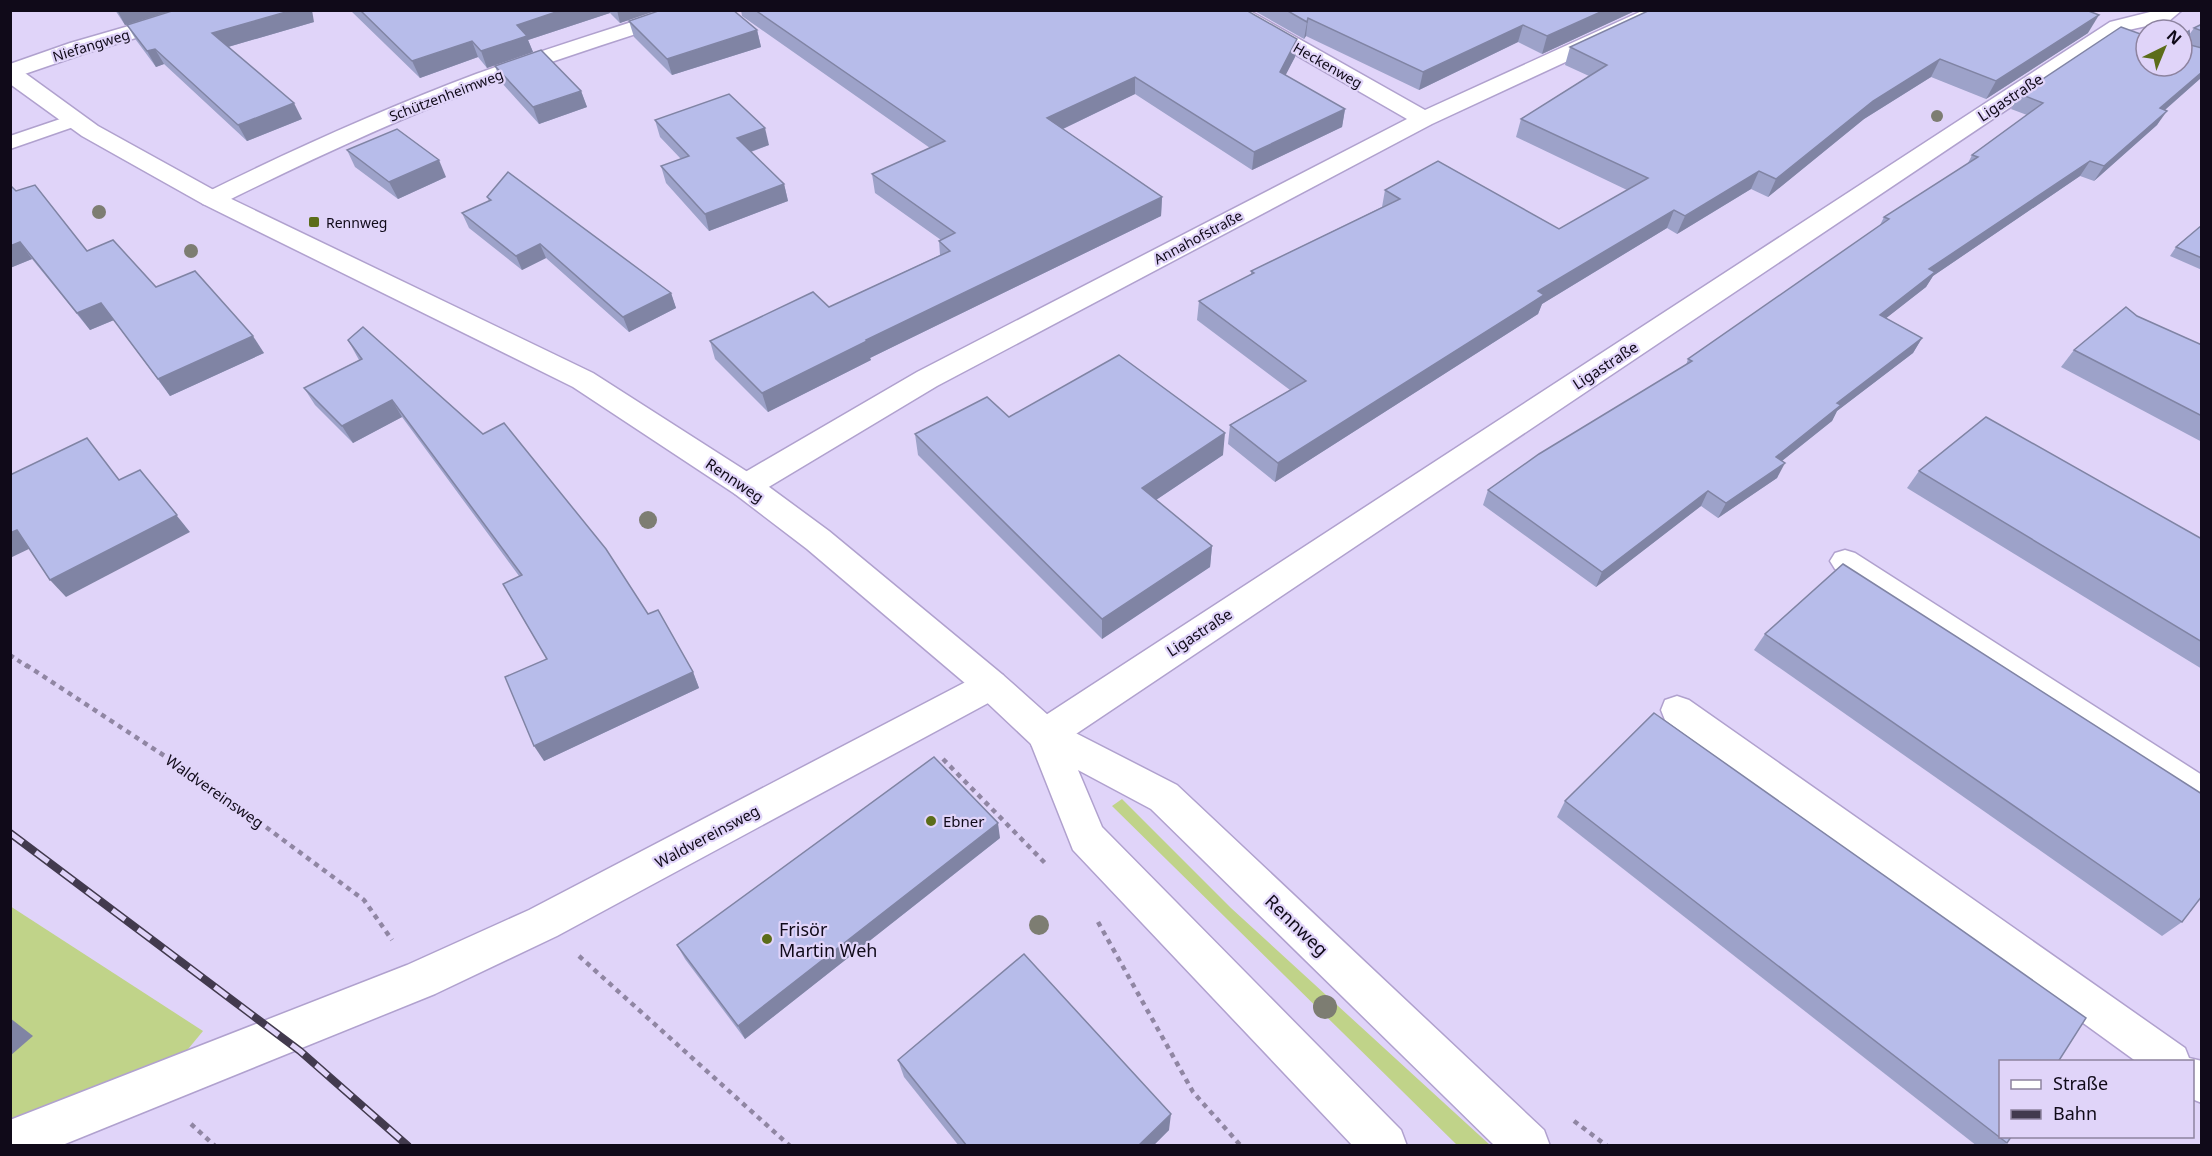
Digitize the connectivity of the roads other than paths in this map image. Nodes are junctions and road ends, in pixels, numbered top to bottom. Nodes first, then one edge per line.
1 (208, 10) edge
2 (689, 10) edge
3 (1232, 10) edge
4 (1662, 10) edge
5 (2172, 10) edge
6 (2106, 22) junction
7 (2134, 33) edge
8 (10, 73) edge
9 (1424, 119) junction
10 (75, 120) junction
11 (10, 143) edge
12 (212, 199) junction
13 (746, 486) junction
14 (1845, 561) dead end
15 (991, 686) junction
16 (1677, 710) dead end
17 (1044, 735) junction
18 (2202, 794) edge
19 (2168, 1060) edge
20 (10, 1143) edge
21 (1385, 1146) edge
22 (1528, 1146) edge

1 - 8 street, Niefangweg
2 - 12 street, Schützenheimweg
3 - 9 street, Heckenweg
4 - 9 street, Annahofstraße
5 - 6 street, Ligastraße
6 - 7 street
6 - 17 street, Ligastraße
8 - 10 street, Rennweg
9 - 13 street, Annahofstraße
10 - 11 lane
10 - 12 street, Rennweg
12 - 13 street, Rennweg
13 - 15 street, Rennweg
14 - 18 lane
15 - 17 street, Rennweg
15 - 20 street, Waldvereinsweg
16 - 19 lane
17 - 21 street, Rennweg
17 - 22 street, Rennweg

